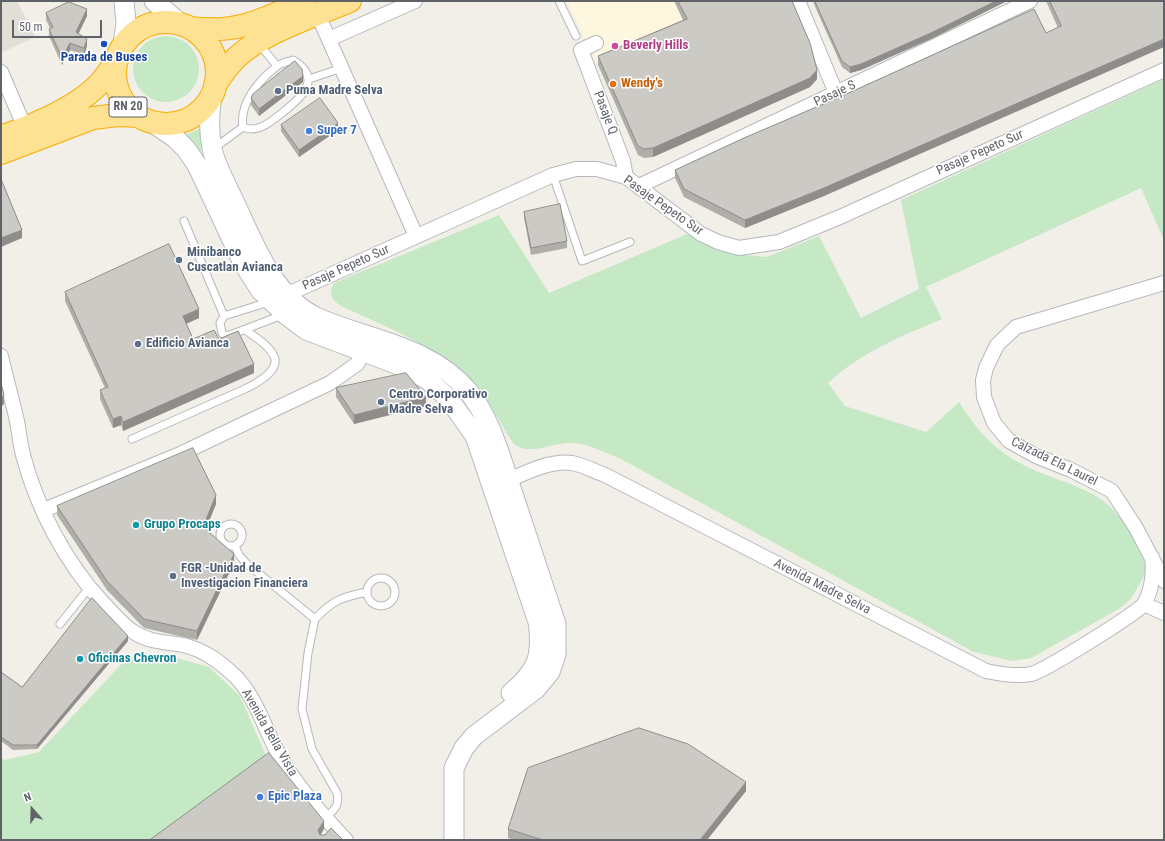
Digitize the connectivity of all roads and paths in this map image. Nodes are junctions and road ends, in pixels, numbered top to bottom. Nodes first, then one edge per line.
1 (124, 1) edge
2 (154, 1) edge
3 (350, 1) edge
4 (415, 1) edge
5 (559, 1) edge
6 (798, 1) edge
7 (1030, 1) edge
8 (305, 5) edge
9 (186, 27) junction
10 (576, 36) dead end
11 (329, 39) junction
12 (258, 42) junction
13 (596, 43) dead end
14 (120, 53) junction
15 (277, 66) junction
16 (342, 68) junction
17 (1164, 70) edge
18 (1, 72) edge
19 (309, 79) junction
20 (214, 88) junction
21 (836, 94) junction
22 (144, 118) junction
23 (25, 128) junction
24 (243, 128) junction
25 (1, 137) edge
26 (212, 150) junction
27 (1, 154) edge
28 (553, 175) junction
29 (626, 177) junction
30 (639, 186) junction
31 (184, 221) dead end
32 (416, 236) junction
33 (630, 242) dead end
34 (1164, 283) edge
35 (279, 298) junction
36 (285, 314) junction
37 (224, 316) junction
38 (245, 330) junction
39 (363, 352) junction
40 (1, 356) edge
41 (132, 439) dead end
42 (501, 484) junction
43 (44, 510) junction
44 (235, 546) dead end
45 (1152, 557) junction
46 (1164, 581) edge
47 (89, 588) junction
48 (367, 592) dead end
49 (1144, 604) junction
50 (1164, 613) edge
51 (315, 619) junction
52 (60, 624) dead end
53 (329, 826) junction
54 (346, 840) edge
55 (443, 840) edge
56 (454, 840) edge

1 - 14 street
2 - 9 street
3 - 8 highway, RN 20
4 - 11 street
5 - 10 lane
6 - 21 street
7 - 21 street, Pasaje S
8 - 9 highway, RN 20
8 - 11 street
8 - 12 highway, RN 20
9 - 14 highway, RN 20
9 - 20 highway
11 - 16 street
12 - 15 lane
12 - 20 highway, RN 20
13 - 29 street, Pasaje Q
14 - 22 highway, RN 20
14 - 23 highway, RN 20
15 - 19 lane
15 - 24 lane
16 - 19 lane
16 - 32 street
17 - 30 street, Pasaje Pepeto Sur
18 - 23 street
19 - 24 lane
20 - 22 highway, RN 20
20 - 26 street
21 - 30 street, Pasaje S
22 - 27 highway, RN 20
22 - 35 street
23 - 25 highway, RN 20
24 - 26 lane
26 - 35 street
28 - 29 street, Pasaje Pepeto Sur
28 - 32 street, Pasaje Pepeto Sur
28 - 33 lane
29 - 30 street, Pasaje Pepeto Sur
31 - 37 lane
32 - 35 street, Pasaje Pepeto Sur
34 - 45 street, Calzada Ela Laurel
35 - 36 street
35 - 37 lane
35 - 42 street
36 - 38 lane
36 - 39 street
37 - 38 lane
38 - 41 lane
39 - 42 street
39 - 43 street
40 - 43 street, Avenida Bella Vista
42 - 49 street, Avenida Madre Selva
42 - 55 street
42 - 56 street
43 - 47 street, Avenida Bella Vista
44 - 51 lane
45 - 46 street, Calzada Ela Laurel
45 - 49 street
47 - 52 lane
47 - 53 street, Avenida Bella Vista
48 - 51 lane
49 - 50 street
51 - 53 lane
53 - 54 street, Avenida Bella Vista

